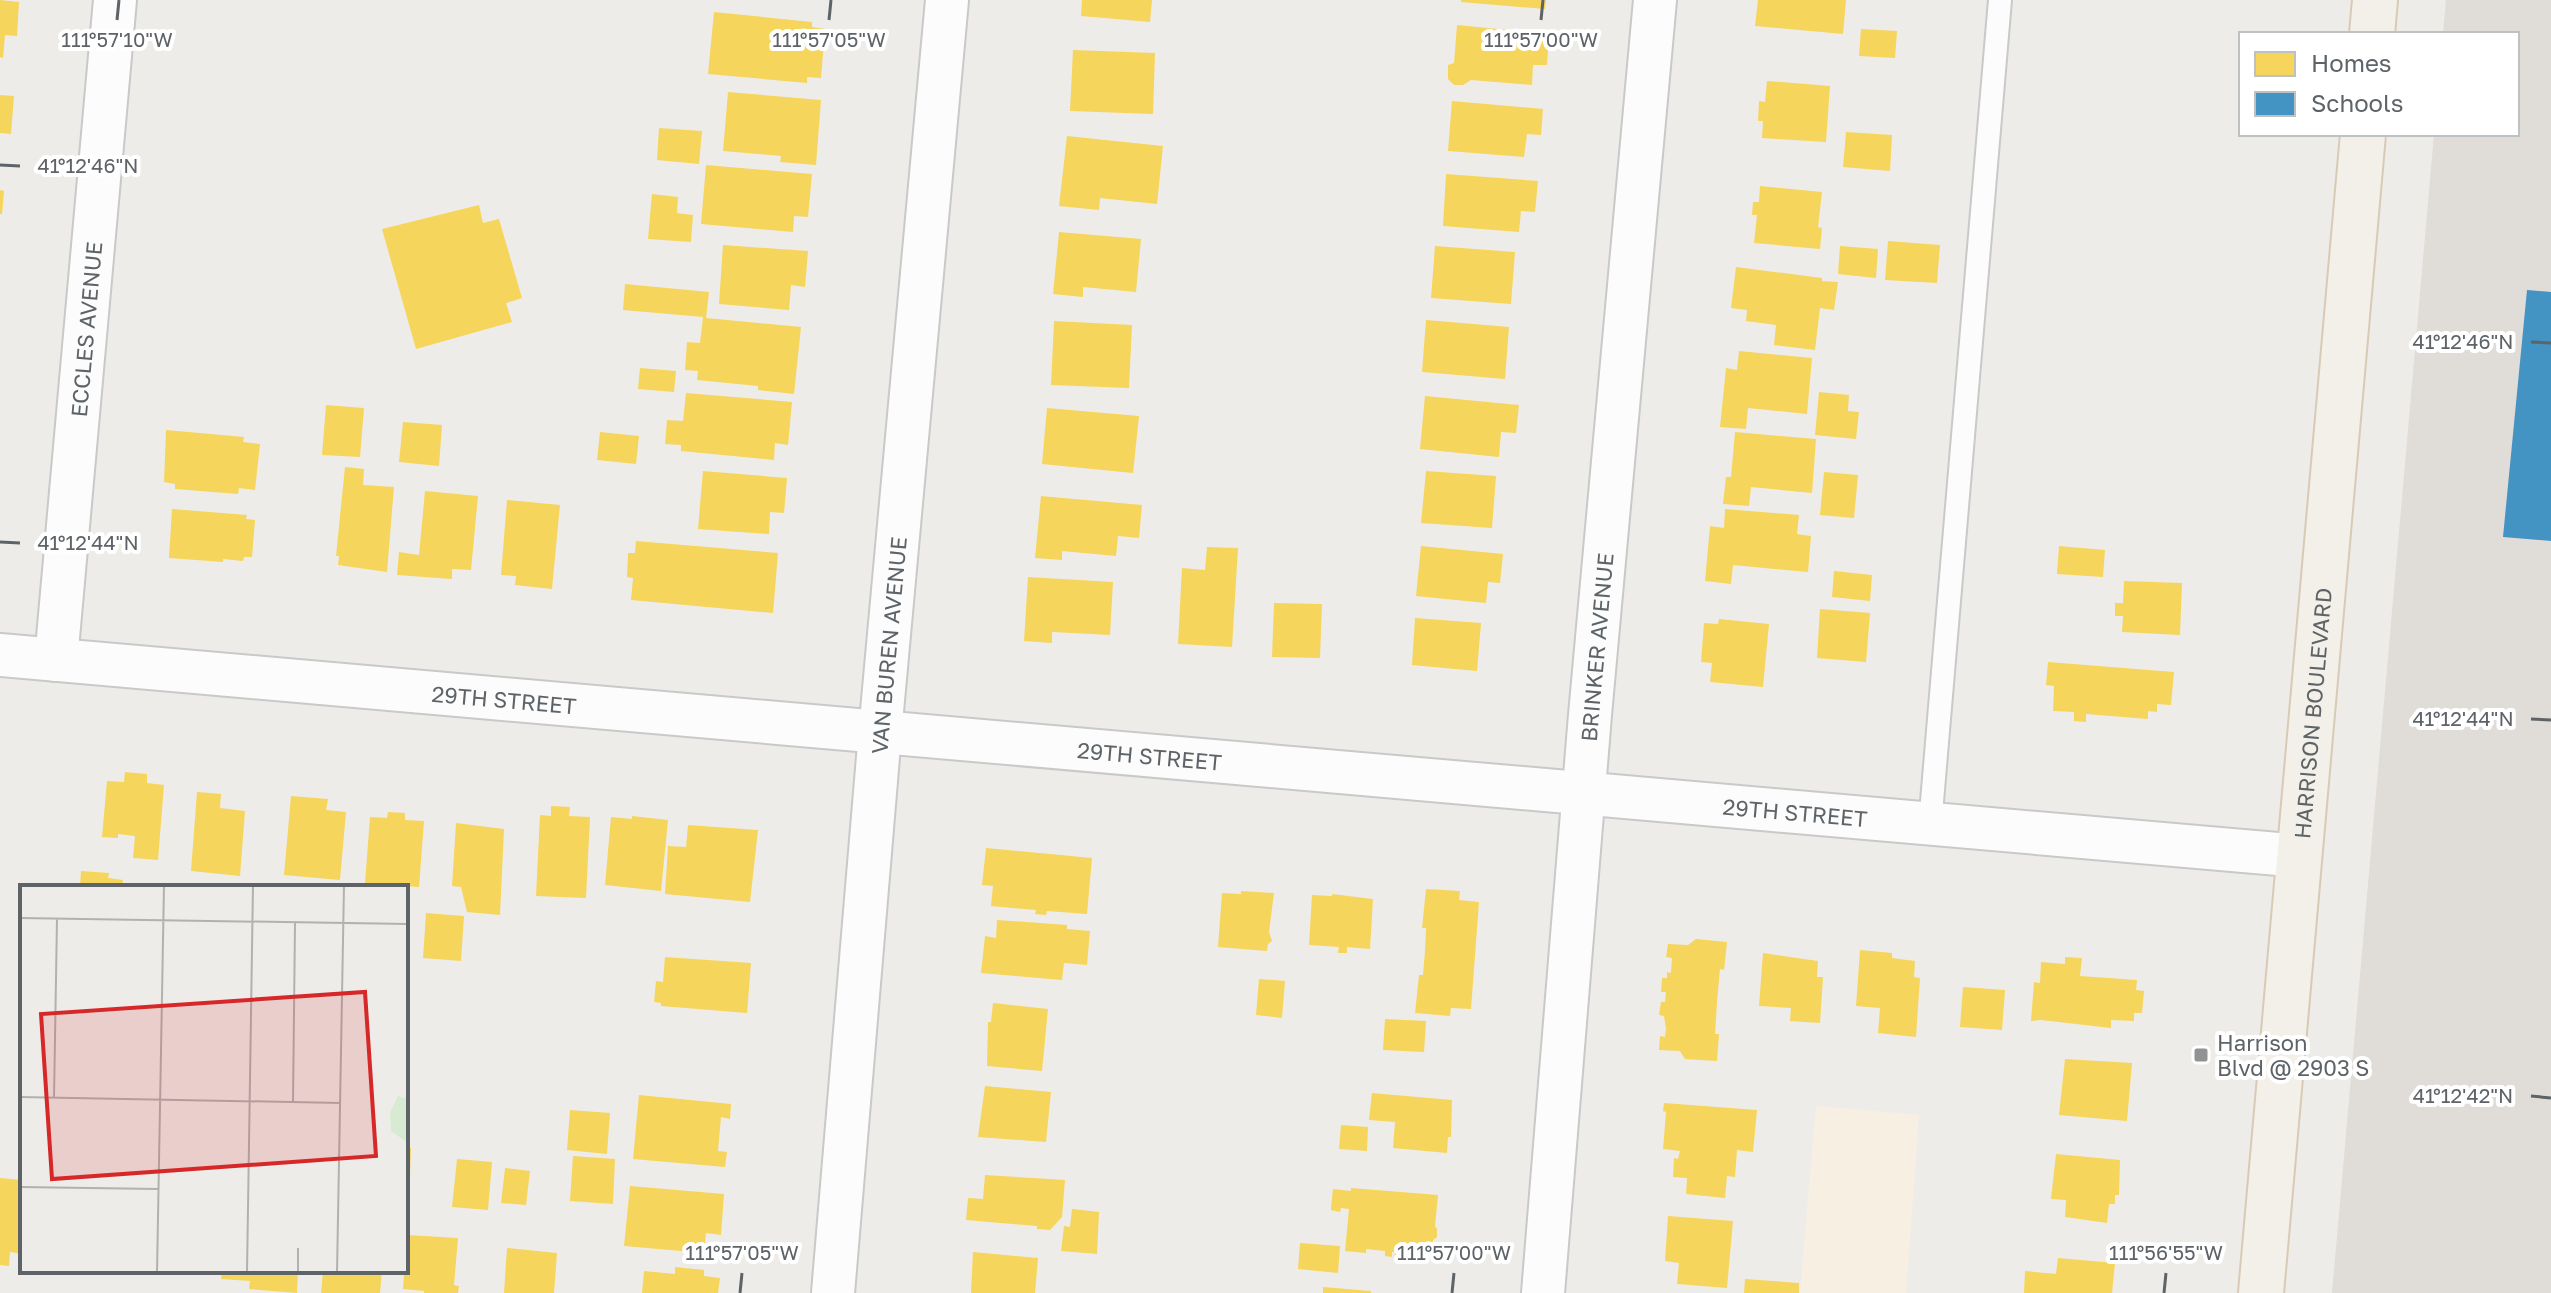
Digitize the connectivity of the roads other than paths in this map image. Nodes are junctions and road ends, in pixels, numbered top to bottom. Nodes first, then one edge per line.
1 (115, 0) edge
2 (947, 0) edge
3 (1655, 0) edge
4 (2000, 0) edge
5 (2375, 0) edge
6 (2372, 32) edge
7 (2363, 136) edge
8 (0, 655) edge
9 (56, 660) junction
10 (880, 733) junction
11 (1586, 794) junction
12 (1930, 825) junction
13 (2300, 856) junction
14 (833, 1293) edge
15 (1543, 1293) edge
16 (2261, 1293) edge

1 - 9 street, ECCLES AVENUE
2 - 10 street, VAN BUREN AVENUE
3 - 11 street, BRINKER AVENUE
4 - 12 lane
5 - 6 main road
7 - 13 main road, HARRISON BOULEVARD
8 - 9 street, 29TH STREET
9 - 10 street, 29TH STREET
10 - 11 street, 29TH STREET
10 - 14 street, VAN BUREN AVENUE
11 - 12 street, 29TH STREET
11 - 15 street, BRINKER AVENUE
12 - 13 street, 29TH STREET
13 - 16 main road, HARRISON BOULEVARD

